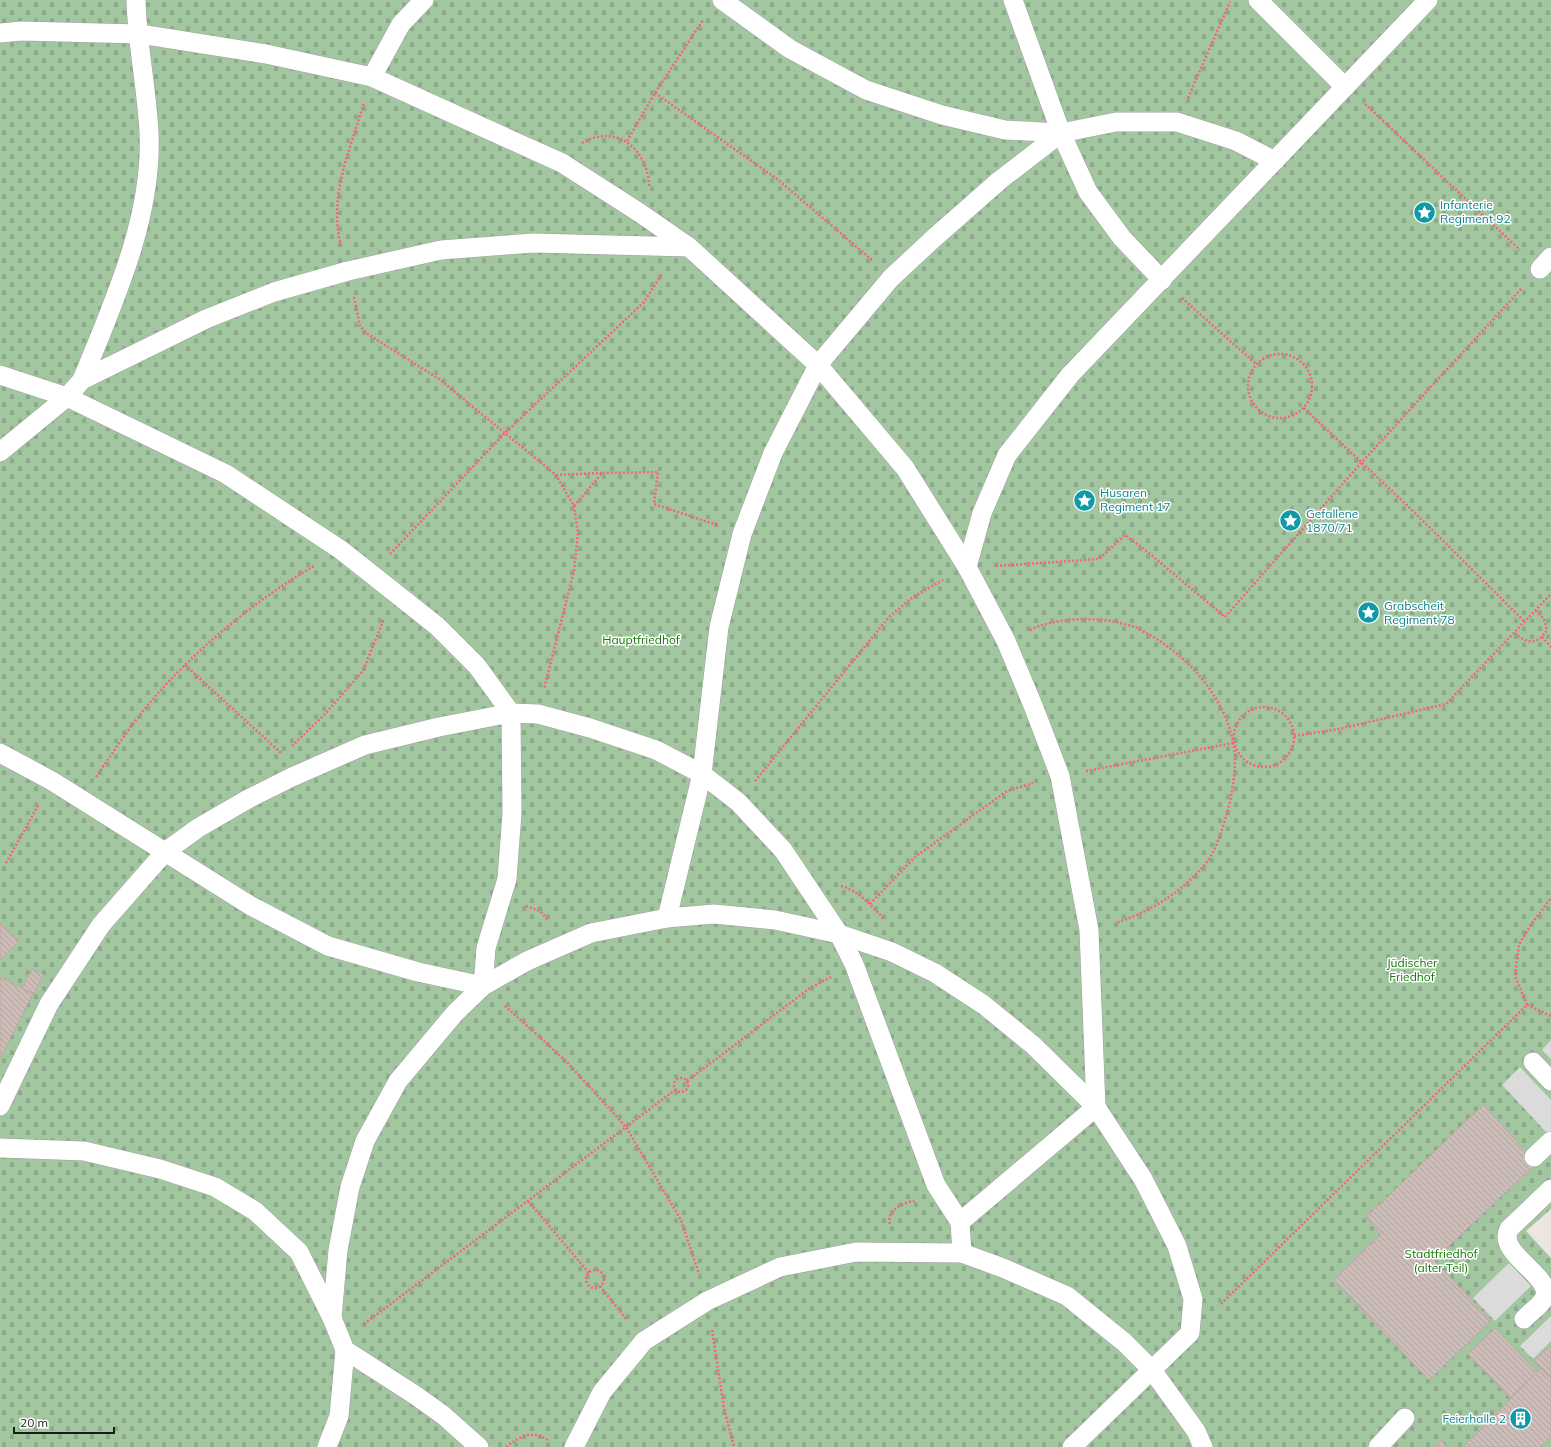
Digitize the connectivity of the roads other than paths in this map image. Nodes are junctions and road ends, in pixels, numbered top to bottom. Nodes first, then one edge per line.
1 (136, 0) edge
2 (424, 0) edge
3 (722, 0) edge
4 (1014, 0) edge
5 (1258, 0) edge
6 (1428, 0) edge
7 (0, 33) edge
8 (140, 34) junction
9 (372, 77) junction
10 (1345, 87) junction
11 (1061, 133) junction
12 (1274, 161) junction
13 (689, 247) junction
14 (1162, 280) junction
15 (818, 365) junction
16 (0, 375) edge
17 (82, 380) junction
18 (67, 397) junction
19 (0, 452) edge
20 (968, 567) junction
21 (511, 712) junction
22 (0, 753) edge
23 (702, 774) junction
24 (165, 852) junction
25 (667, 918) junction
26 (839, 934) junction
27 (483, 986) junction
28 (1532, 1062) dead end
29 (1551, 1081) edge
30 (0, 1106) edge
31 (1096, 1107) junction
32 (1551, 1141) edge
33 (0, 1148) edge
34 (1534, 1157) dead end
35 (1551, 1189) edge
36 (960, 1222) junction
37 (962, 1253) junction
38 (332, 1318) junction
39 (1524, 1319) dead end
40 (343, 1345) junction
41 (1152, 1370) junction
42 (1405, 1418) dead end
43 (327, 1447) edge
44 (479, 1447) edge
45 (574, 1447) edge
46 (1072, 1447) edge
47 (1203, 1447) edge
48 (1378, 1447) edge

1 - 8 lane
2 - 9 lane
3 - 11 lane
4 - 11 lane
5 - 10 lane
6 - 10 lane
7 - 8 lane
8 - 9 lane
8 - 17 lane
9 - 13 lane
10 - 12 lane
11 - 12 lane
11 - 14 lane
11 - 15 lane
12 - 14 lane
13 - 15 lane
13 - 17 lane
14 - 20 lane
15 - 20 lane
15 - 23 lane
16 - 18 lane
17 - 18 lane
18 - 19 lane
18 - 21 lane
20 - 31 lane
21 - 23 lane
21 - 24 lane
21 - 27 lane
22 - 24 lane
23 - 25 lane
23 - 26 lane
24 - 27 lane
24 - 30 lane
25 - 26 lane
25 - 27 lane
26 - 31 lane
26 - 36 lane
27 - 38 lane
28 - 29 lane
31 - 36 lane
31 - 41 lane
32 - 34 lane
33 - 38 lane
35 - 39 lane
36 - 37 lane
37 - 41 lane
37 - 45 lane
38 - 40 lane
40 - 43 lane
40 - 44 lane
41 - 46 lane
41 - 47 lane
42 - 48 lane

